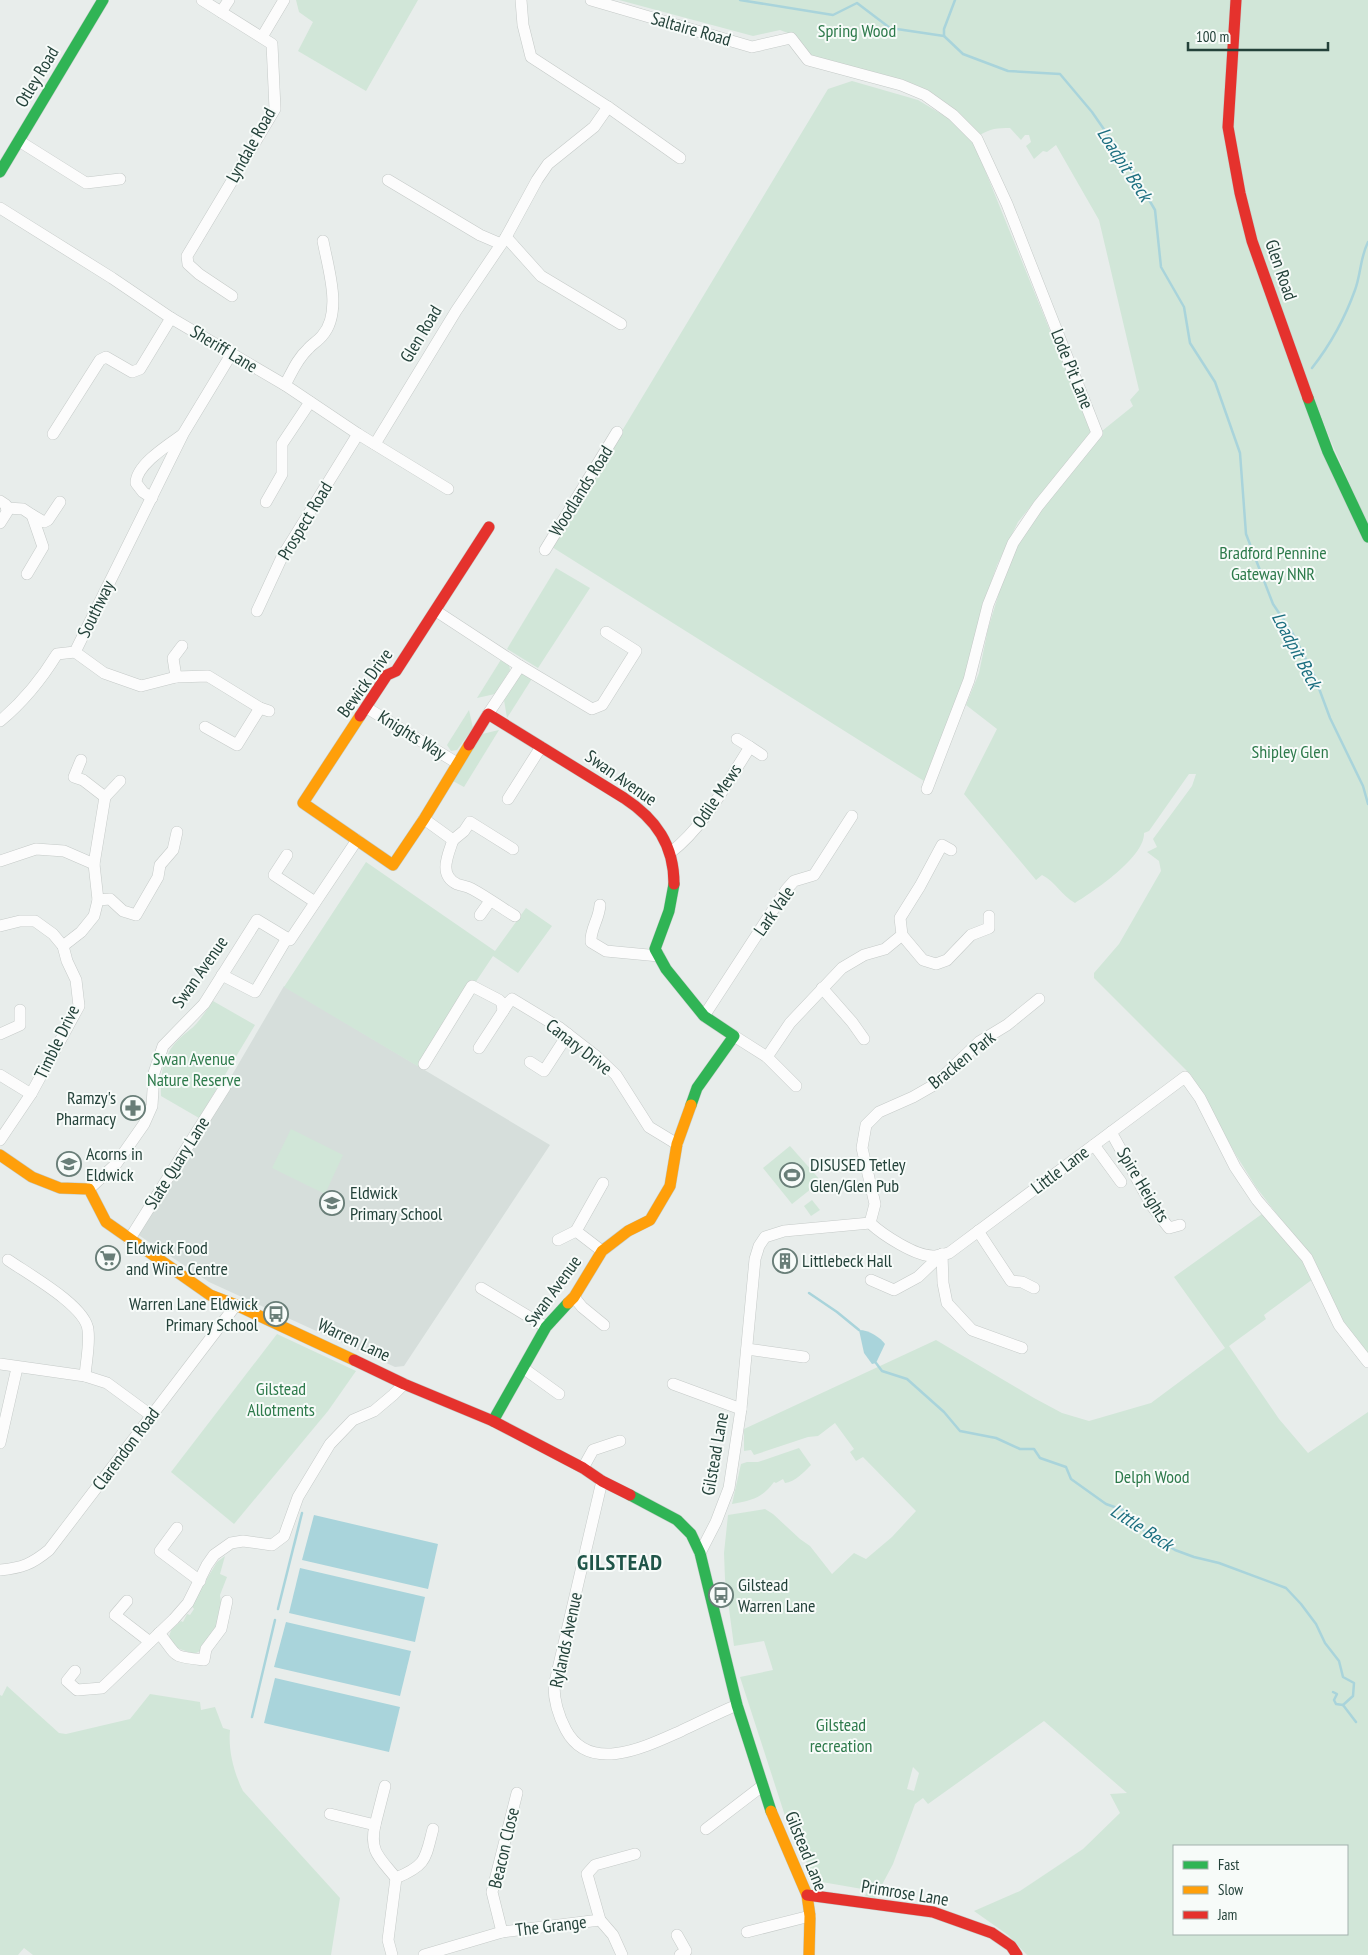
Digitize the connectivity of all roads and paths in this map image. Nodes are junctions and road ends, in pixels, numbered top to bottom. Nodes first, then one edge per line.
1 (103, 0) edge
2 (202, 0) edge
3 (229, 0) edge
4 (284, 0) edge
5 (521, 0) edge
6 (591, 0) edge
7 (1236, 0) edge
8 (222, 12) junction
9 (262, 37) junction
10 (791, 38) joint
11 (608, 107) junction
12 (19, 141) junction
13 (680, 158) dead end
14 (0, 172) edge
15 (120, 179) dead end
16 (388, 180) dead end
17 (0, 208) edge
18 (323, 241) dead end
19 (503, 241) junction
20 (232, 296) dead end
21 (171, 318) junction
22 (621, 324) dead end
23 (232, 353) junction
24 (285, 385) junction
25 (310, 402) junction
26 (617, 432) dead end
27 (53, 434) dead end
28 (184, 434) junction
29 (358, 434) junction
30 (375, 444) junction
31 (448, 489) dead end
32 (152, 498) junction
33 (60, 502) dead end
34 (266, 502) dead end
35 (4, 505) edge
36 (32, 515) junction
37 (0, 523) edge
38 (489, 527) dead end
39 (1368, 537) edge
40 (545, 550) dead end
41 (27, 574) dead end
42 (257, 611) dead end
43 (436, 611) junction
44 (606, 632) dead end
45 (182, 646) dead end
46 (75, 652) junction
47 (520, 666) junction
48 (176, 676) junction
49 (367, 708) junction
50 (488, 714) junction
51 (0, 721) edge
52 (205, 727) dead end
53 (736, 739) dead end
54 (541, 747) junction
55 (750, 747) junction
56 (762, 755) dead end
57 (81, 760) dead end
58 (457, 763) junction
59 (120, 780) dead end
60 (927, 789) dead end
61 (105, 798) junction
62 (508, 798) dead end
63 (852, 816) dead end
64 (424, 819) junction
65 (177, 832) dead end
66 (357, 840) junction
67 (454, 840) junction
68 (513, 850) dead end
69 (951, 850) dead end
70 (670, 853) junction
71 (287, 855) dead end
72 (0, 861) edge
73 (94, 864) junction
74 (98, 900) junction
75 (490, 901) junction
76 (315, 902) junction
77 (600, 905) dead end
78 (480, 915) dead end
79 (515, 916) dead end
80 (988, 916) dead end
81 (0, 926) edge
82 (902, 935) junction
83 (287, 938) junction
84 (63, 946) junction
85 (658, 956) junction
86 (222, 975) junction
87 (822, 988) junction
88 (1039, 999) dead end
89 (20, 1010) dead end
90 (503, 1011) junction
91 (704, 1016) junction
92 (0, 1034) edge
93 (568, 1034) junction
94 (734, 1036) junction
95 (864, 1039) dead end
96 (479, 1048) dead end
97 (767, 1057) junction
98 (530, 1062) dead end
99 (424, 1064) dead end
100 (0, 1075) edge
101 (796, 1086) dead end
102 (225, 1087) dead end
103 (31, 1094) junction
104 (1111, 1132) junction
105 (0, 1140) edge
106 (677, 1144) junction
107 (1094, 1145) junction
108 (0, 1155) edge
109 (1121, 1182) dead end
110 (603, 1183) dead end
111 (89, 1190) junction
112 (870, 1223) junction
113 (1180, 1225) dead end
114 (576, 1231) junction
115 (978, 1232) junction
116 (129, 1240) junction
117 (558, 1240) dead end
118 (602, 1251) junction
119 (937, 1255) junction
120 (8, 1260) dead end
121 (871, 1280) dead end
122 (480, 1288) dead end
123 (1034, 1288) dead end
124 (574, 1297) junction
125 (236, 1305) junction
126 (604, 1325) dead end
127 (546, 1327) junction
128 (1022, 1348) dead end
129 (747, 1349) junction
130 (804, 1357) dead end
131 (1368, 1362) edge
132 (0, 1364) edge
133 (17, 1368) junction
134 (522, 1368) junction
135 (85, 1376) junction
136 (404, 1384) junction
137 (673, 1384) dead end
138 (559, 1394) dead end
139 (741, 1409) junction
140 (152, 1416) junction
141 (493, 1421) junction
142 (620, 1441) dead end
143 (0, 1442) edge
144 (583, 1468) junction
145 (602, 1481) junction
146 (176, 1528) dead end
147 (700, 1553) junction
148 (0, 1570) edge
149 (200, 1581) junction
150 (127, 1601) dead end
151 (227, 1601) dead end
152 (154, 1637) junction
153 (75, 1671) dead end
154 (737, 1705) junction
155 (385, 1786) dead end
156 (762, 1786) junction
157 (516, 1793) dead end
158 (330, 1814) dead end
159 (375, 1825) junction
160 (433, 1829) dead end
161 (706, 1829) dead end
162 (635, 1854) dead end
163 (396, 1878) junction
164 (807, 1895) junction
165 (810, 1916) junction
166 (600, 1920) junction
167 (502, 1932) junction
168 (747, 1932) dead end
169 (677, 1935) dead end
170 (392, 1955) edge
171 (424, 1955) edge
172 (622, 1955) edge
173 (680, 1955) edge
174 (809, 1955) edge
175 (1017, 1955) edge

1 - 12 street, Otley Road
2 - 8 street, Lyndale Road
3 - 8 street
4 - 9 street
5 - 11 street
6 - 10 street, Saltaire Road
7 - 39 street, Glen Road
8 - 9 street, Lyndale Road
9 - 20 street, Lyndale Road
10 - 60 street, Lode Pit Lane
11 - 13 street
11 - 19 street, Glen Road
12 - 14 street, Otley Road
12 - 15 street
16 - 19 street
17 - 21 street, Sheriff Lane
18 - 24 street
19 - 22 street
19 - 30 street, Glen Road
21 - 23 street, Sheriff Lane
21 - 27 street
23 - 24 street, Sheriff Lane
23 - 28 street, Southway
24 - 25 street, Sheriff Lane
25 - 29 street, Sheriff Lane
25 - 34 street
26 - 40 street, Woodlands Road
28 - 32 street, Southway
28 - 32 street, Southway
29 - 30 street, Sheriff Lane
29 - 42 street, Prospect Road
30 - 31 street, Sheriff Lane
32 - 46 street, Southway
33 - 36 street
35 - 36 street
35 - 37 street
36 - 41 street
38 - 43 street, Bewick Drive
43 - 47 street
43 - 49 street, Bewick Drive
44 - 47 street
45 - 48 street
46 - 48 street
46 - 51 street, Southway
47 - 50 street
48 - 52 street
49 - 58 street, Knights Way
49 - 66 street, Bewick Drive
50 - 54 street, Swan Avenue
50 - 58 street
53 - 55 street, Odile Mews
54 - 62 street
54 - 70 street, Swan Avenue
55 - 56 street
55 - 70 street, Odile Mews
57 - 61 street
58 - 64 street
59 - 61 street
61 - 73 street
63 - 91 street, Lark Vale
64 - 66 street
64 - 67 street
65 - 74 street
66 - 76 street
67 - 68 street
67 - 75 street
69 - 82 street
70 - 85 street, Swan Avenue
71 - 76 street
72 - 73 street
73 - 74 street
74 - 84 street
75 - 78 street
75 - 79 street
76 - 83 street
77 - 85 street
80 - 82 street
81 - 84 street, Timble Drive
82 - 87 street
83 - 86 street
83 - 86 street, Swan Avenue
84 - 103 street, Timble Drive
85 - 91 street
86 - 111 street, Swan Avenue
87 - 95 street
87 - 97 street
88 - 112 street, Bracken Park
89 - 92 street
90 - 93 street, Canary Drive
90 - 96 street
90 - 99 street
91 - 94 street
93 - 98 street
93 - 106 street, Canary Drive
94 - 97 street
94 - 106 street, Swan Avenue
97 - 101 street
100 - 103 street, Timble Drive
102 - 116 street, Slate Quary Lane
103 - 105 street, Timble Drive
104 - 107 street, Little Lane
104 - 113 street, Spire Heights
104 - 131 street, Little Lane
106 - 118 street, Swan Avenue
107 - 109 street
107 - 115 street, Little Lane
108 - 111 street
110 - 114 street
111 - 116 street, Warren Lane
112 - 119 street
112 - 129 street, Gilstead Lane
114 - 117 street
114 - 118 street
115 - 119 street, Little Lane
115 - 123 street
116 - 125 street, Warren Lane
118 - 124 street, Swan Avenue
119 - 121 street, Little Lane
119 - 128 street
120 - 135 street
122 - 127 street
124 - 126 street
124 - 127 street, Swan Avenue
125 - 136 street, Warren Lane
125 - 140 street, Clarendon Road
127 - 134 street, Swan Avenue
129 - 130 street
129 - 139 street, Gilstead Lane
132 - 133 street
133 - 135 street
133 - 143 street
134 - 138 street
134 - 141 street, Swan Avenue
135 - 140 street
136 - 141 street, Warren Lane
136 - 149 street
137 - 139 street
139 - 147 street, Gilstead Lane
140 - 148 street, Clarendon Road
141 - 144 street, Warren Lane
142 - 144 street
144 - 145 street, Warren Lane
145 - 147 street, Warren Lane
145 - 154 street, Rylands Avenue
146 - 149 street
147 - 154 street, Gilstead Lane
149 - 152 street
150 - 152 street
151 - 152 street
152 - 153 street
154 - 156 street, Gilstead Lane
155 - 159 street
156 - 161 street
156 - 164 street, Gilstead Lane
157 - 167 street, Beacon Close
158 - 159 street
159 - 163 street
160 - 163 street
162 - 166 street
163 - 170 street
164 - 165 street, Gilstead Lane
164 - 175 street, Primrose Lane
165 - 168 street
165 - 174 street, Gilstead Lane
166 - 167 street, The Grange
166 - 172 street
167 - 171 street, The Grange
169 - 173 street

